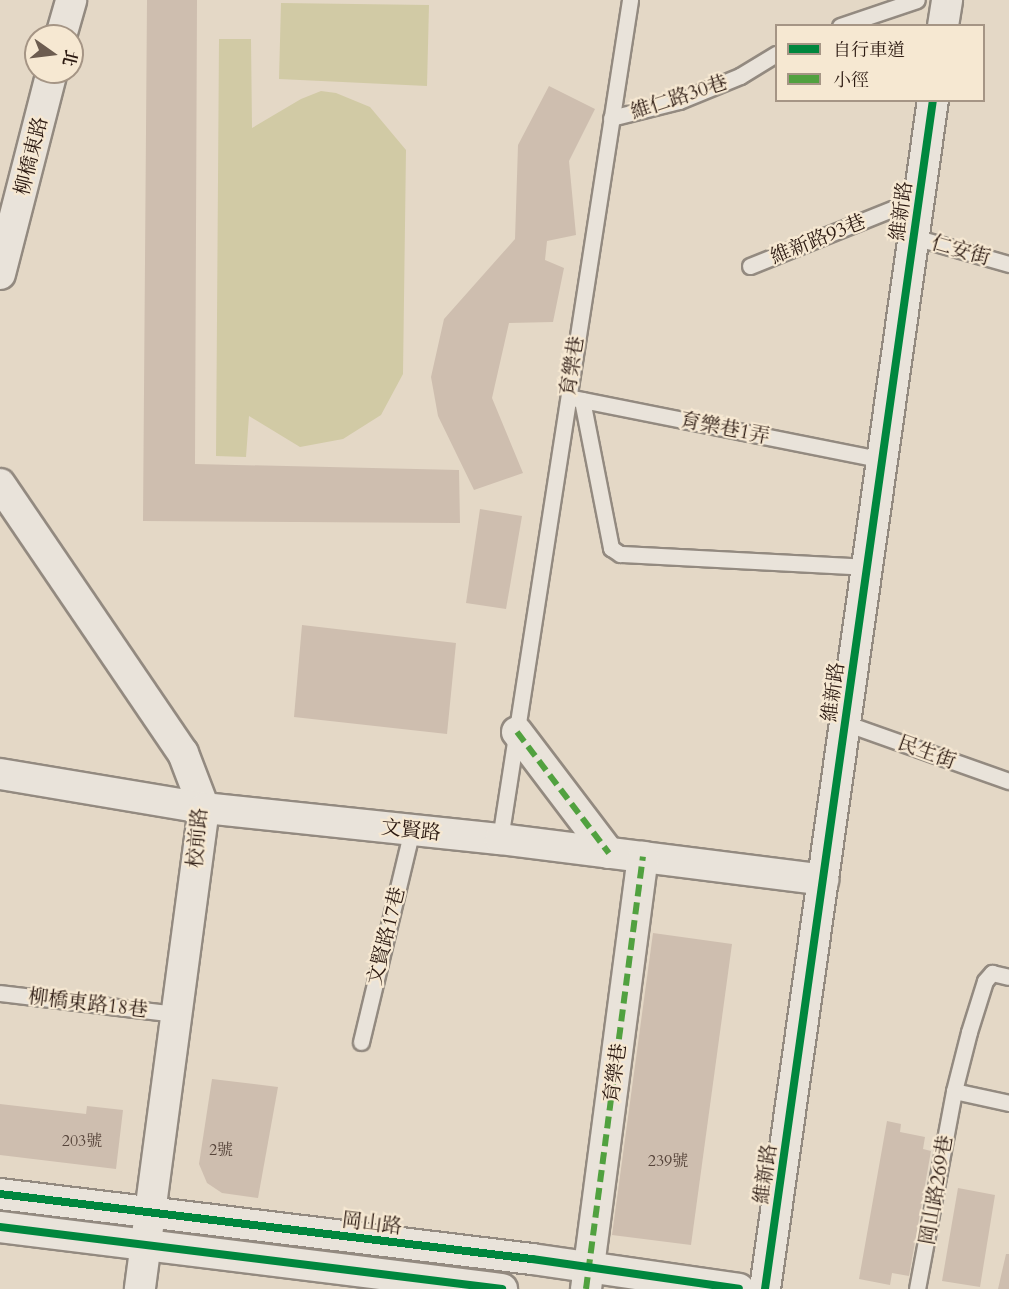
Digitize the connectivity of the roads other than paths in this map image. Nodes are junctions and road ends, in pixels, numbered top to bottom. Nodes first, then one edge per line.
1 (71, 0) edge
2 (630, 0) edge
3 (917, 0) edge
4 (947, 0) edge
5 (65, 24) edge
6 (846, 24) edge
7 (943, 24) edge
8 (775, 55) edge
9 (49, 84) edge
10 (933, 102) edge
11 (611, 118) junction
12 (919, 198) junction
13 (914, 237) junction
14 (1009, 264) edge
15 (750, 266) dead end
16 (0, 274) edge
17 (575, 398) junction
18 (882, 460) junction
19 (0, 483) edge
20 (867, 567) junction
21 (845, 723) junction
22 (517, 732) junction
23 (0, 774) edge
24 (1009, 781) edge
25 (204, 808) junction
26 (412, 830) junction
27 (500, 839) junction
28 (609, 853) junction
29 (644, 857) junction
30 (823, 880) junction
31 (1009, 977) edge
32 (0, 993) edge
33 (175, 1014) junction
34 (361, 1042) dead end
35 (954, 1091) junction
36 (1009, 1103) edge
37 (0, 1194) edge
38 (147, 1213) junction
39 (0, 1227) edge
40 (145, 1245) junction
41 (532, 1259) junction
42 (588, 1278) edge
43 (140, 1289) edge
44 (502, 1289) edge
45 (518, 1289) edge
46 (739, 1289) edge
47 (765, 1289) edge
48 (917, 1289) edge

1 - 5 street
2 - 11 lane, 育樂巷
3 - 6 lane
4 - 7 street
8 - 11 lane, 維仁路30巷
9 - 16 street, 柳橋東路
10 - 12 street, 維新路
11 - 17 lane, 育樂巷
12 - 13 street, 維新路
12 - 15 lane, 維新路93巷
13 - 14 lane, 仁安街
13 - 18 street, 維新路
17 - 18 lane, 育樂巷1弄
17 - 20 lane
17 - 22 lane, 育樂巷
18 - 20 street, 維新路
19 - 25 street, 校前路
20 - 21 street, 維新路
21 - 24 lane, 民生街
21 - 30 street, 維新路
22 - 27 lane, 育樂巷
22 - 28 street
23 - 25 street, 文賢路
25 - 26 street, 文賢路
25 - 33 street, 校前路
26 - 27 street, 文賢路
26 - 34 lane, 文賢路17巷
27 - 28 street, 文賢路
28 - 29 street, 文賢路
29 - 30 street, 文賢路
29 - 42 street, 育樂巷
30 - 47 street, 維新路
31 - 35 lane, 岡山路269巷
32 - 33 lane, 柳橋東路18巷
33 - 38 street, 校前路
35 - 36 lane
35 - 48 lane, 岡山路269巷
37 - 38 street, 岡山路
38 - 40 street, 校前路
38 - 41 street, 岡山路
39 - 40 street
40 - 43 street, 校前路
40 - 44 street
41 - 42 street, 岡山路
41 - 45 street
42 - 46 street, 岡山路

